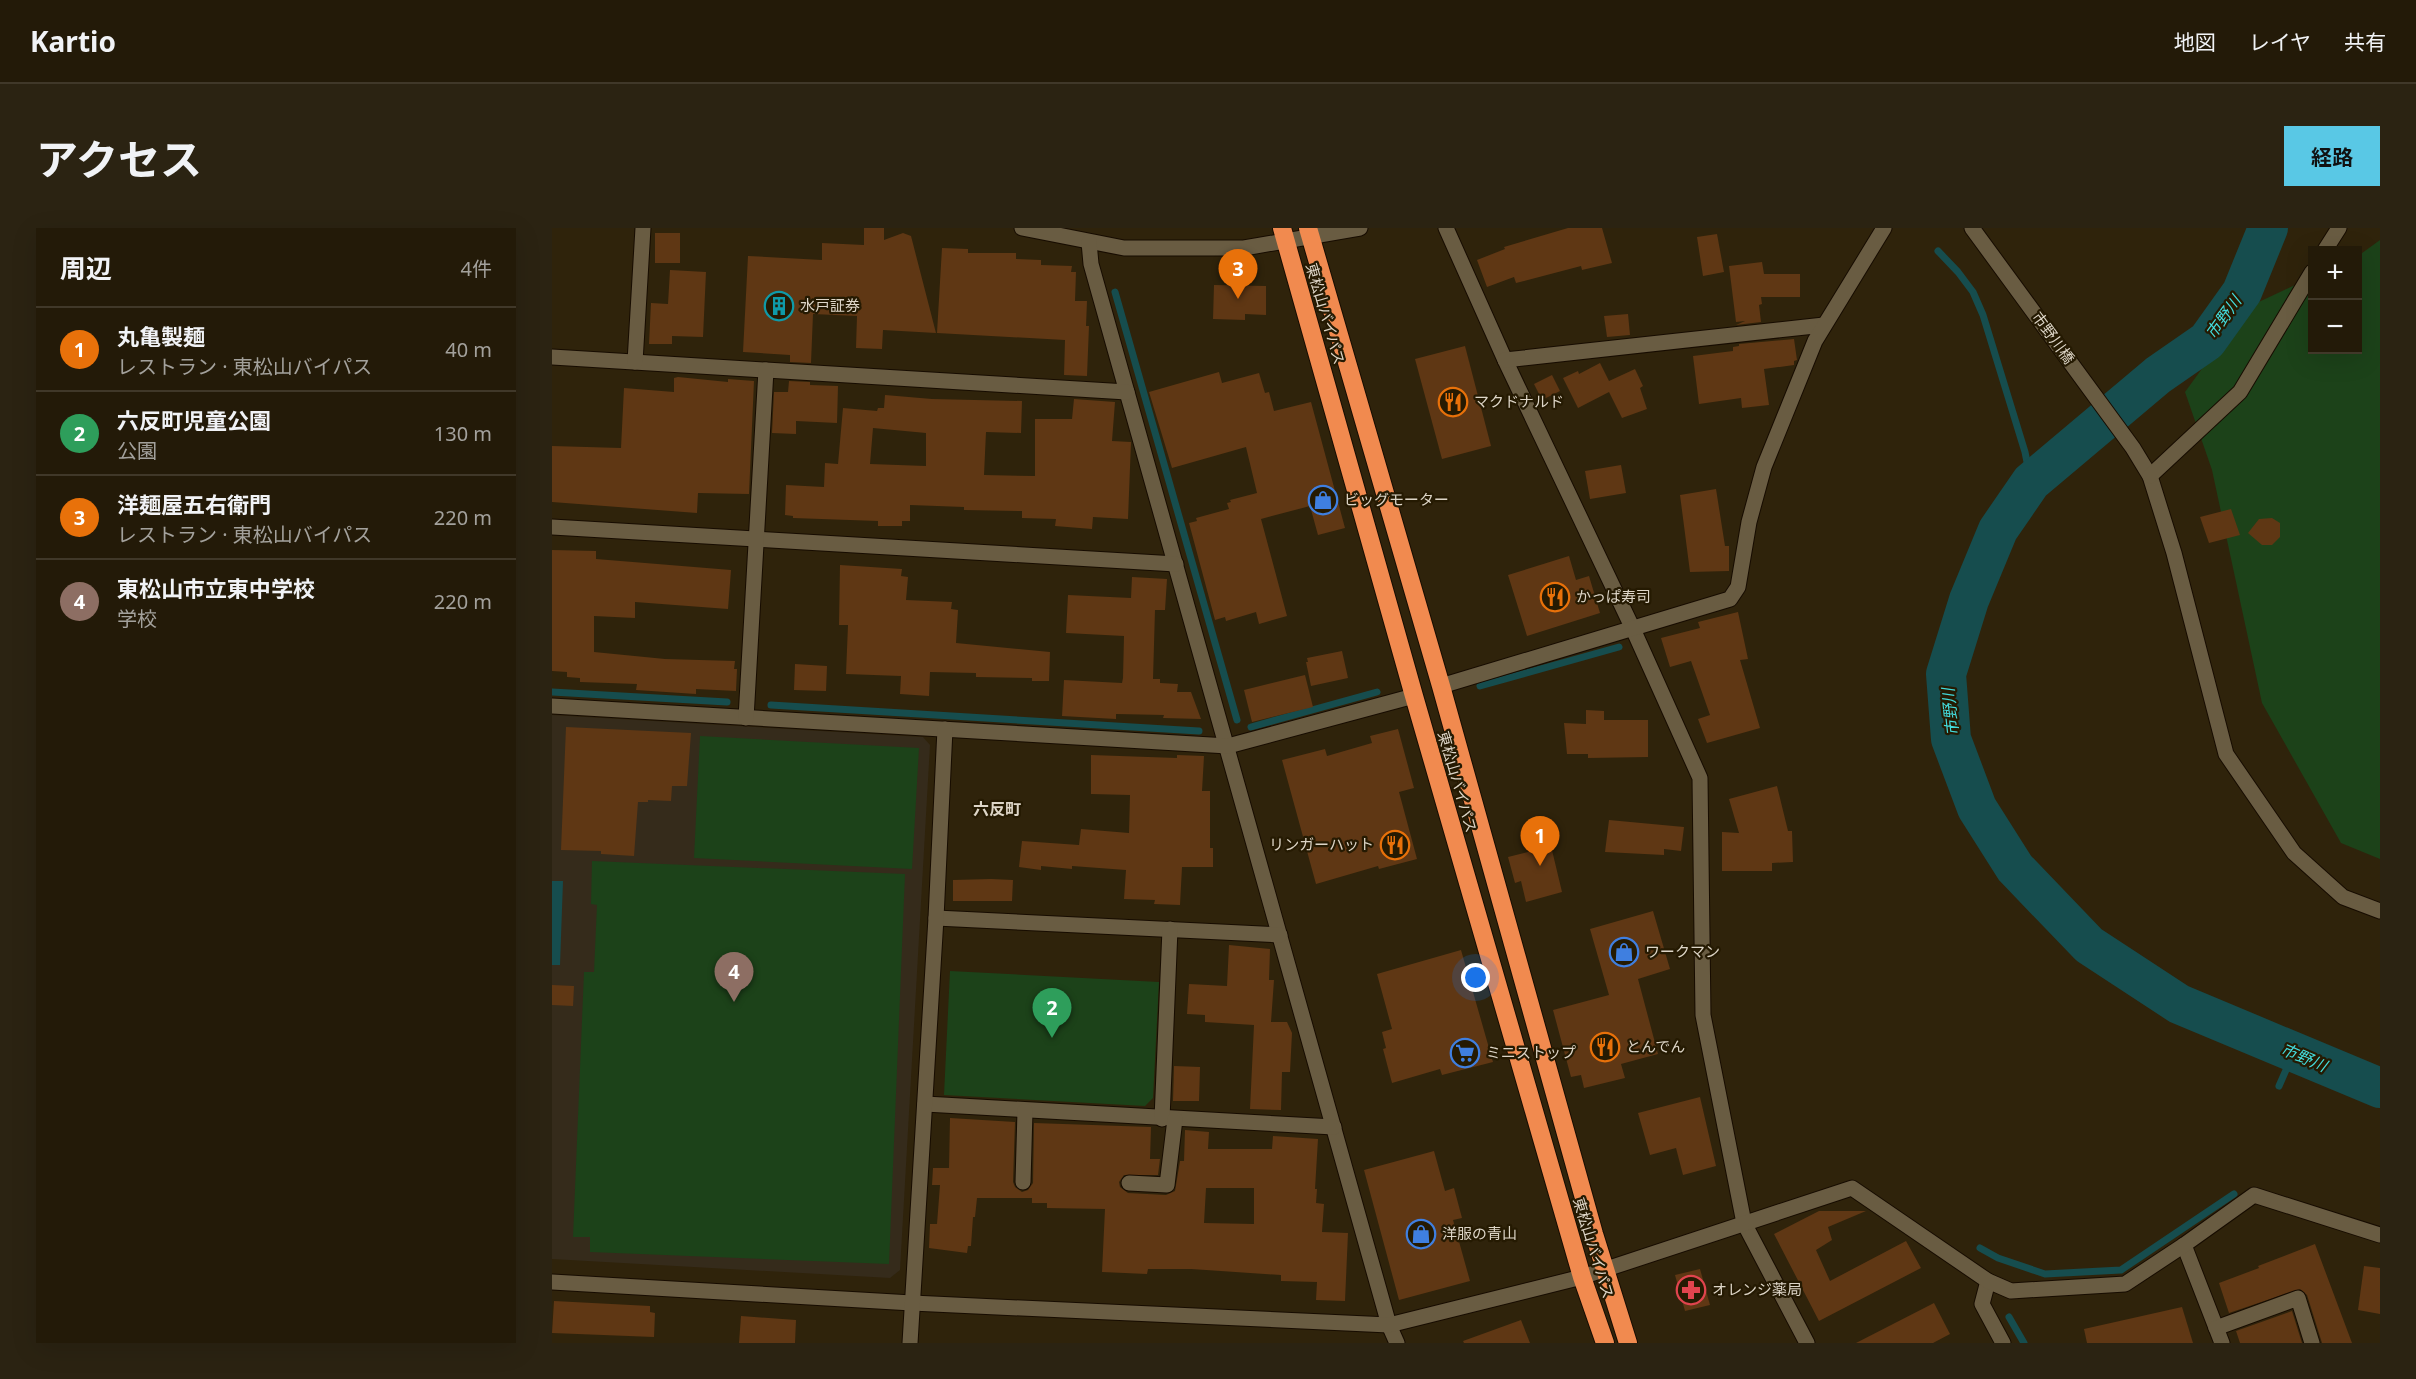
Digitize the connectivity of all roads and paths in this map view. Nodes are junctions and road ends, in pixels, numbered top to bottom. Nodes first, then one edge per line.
1 (643, 228) edge
2 (1022, 228) edge
3 (1360, 228) edge
4 (1446, 228) edge
5 (1884, 228) edge
6 (1972, 228) edge
7 (2339, 228) edge
8 (1065, 232) edge
9 (1310, 233) edge
10 (1284, 235) edge
11 (1089, 242) junction
12 (2328, 246) edge
13 (2308, 280) edge
14 (1824, 325) junction
15 (552, 357) edge
16 (1505, 360) junction
17 (635, 362) junction
18 (766, 370) junction
19 (1127, 392) junction
20 (2150, 476) junction
21 (552, 527) edge
22 (757, 539) junction
23 (1176, 564) junction
24 (1633, 629) junction
25 (1441, 686) junction
26 (1414, 696) junction
27 (552, 706) edge
28 (746, 718) junction
29 (945, 729) junction
30 (1228, 746) junction
31 (2380, 911) edge
32 (936, 918) junction
33 (1170, 929) junction
34 (1280, 935) junction
35 (924, 1104) junction
36 (1025, 1111) junction
37 (1169, 1119) junction
38 (1334, 1127) junction
39 (1023, 1182) dead end
40 (1129, 1184) dead end
41 (1744, 1223) junction
42 (2380, 1235) edge
43 (2184, 1245) junction
44 (1604, 1270) junction
45 (1582, 1277) junction
46 (1988, 1281) junction
47 (552, 1282) edge
48 (912, 1303) junction
49 (1389, 1325) junction
50 (2216, 1328) junction
51 (910, 1343) edge
52 (1397, 1343) edge
53 (1605, 1343) edge
54 (1628, 1343) edge
55 (1807, 1343) edge
56 (2003, 1343) edge
57 (2222, 1343) edge
58 (2312, 1343) edge

1 - 17 street
2 - 8 street
3 - 9 street
4 - 16 street
5 - 14 street
6 - 20 street, 市野川橋
7 - 12 street
8 - 11 street
9 - 10 street
9 - 25 highway, 東松山バイパス
10 - 11 street
10 - 26 highway, 東松山バイパス
11 - 19 street
13 - 20 street
14 - 16 street
14 - 24 street
15 - 17 street
16 - 24 street
17 - 18 street
18 - 19 street
18 - 22 street
19 - 23 street
20 - 31 street, 市野川橋
21 - 22 street
22 - 23 street
22 - 28 street
23 - 30 street
24 - 25 street
24 - 41 street
25 - 44 highway, 東松山バイパス
26 - 30 street
26 - 45 highway, 東松山バイパス
27 - 28 street
28 - 29 street
29 - 30 street
29 - 32 street
30 - 34 street
32 - 33 street
32 - 35 street
33 - 34 street
33 - 37 street
34 - 38 street
35 - 36 street
35 - 48 street
36 - 37 street
36 - 39 street
37 - 38 street
37 - 40 street
38 - 49 street
41 - 44 street
41 - 46 street
41 - 55 street
42 - 43 street
43 - 46 street
43 - 50 street
44 - 45 street
44 - 54 highway, 東松山バイパス
45 - 49 street
45 - 53 highway, 東松山バイパス
46 - 56 street
47 - 48 street
48 - 49 street
48 - 51 street
49 - 52 street
50 - 57 street
50 - 58 street

